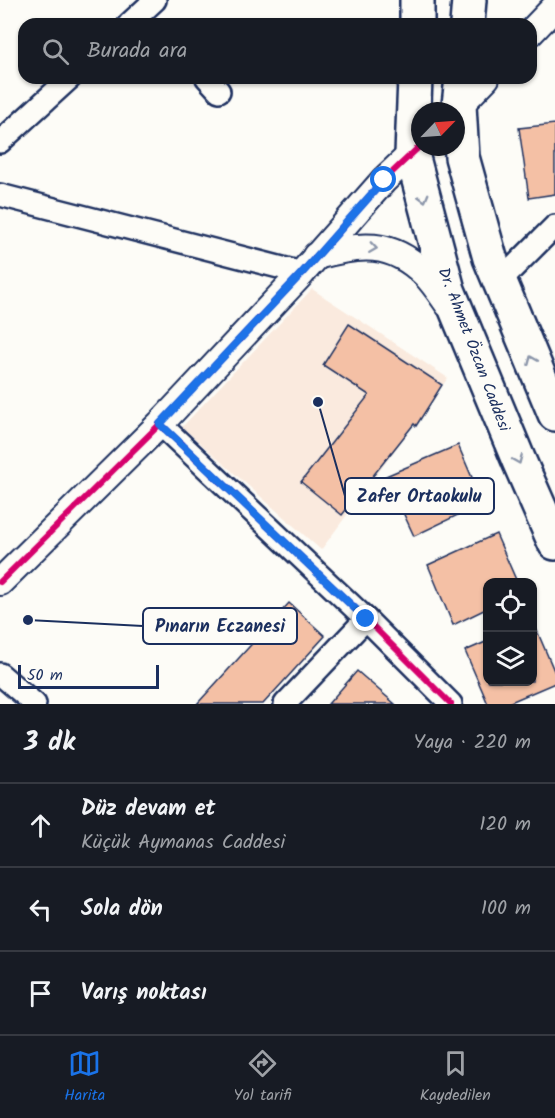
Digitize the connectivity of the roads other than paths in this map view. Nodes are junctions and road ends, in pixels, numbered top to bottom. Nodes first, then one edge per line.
1 (417, 0) edge
2 (469, 0) edge
3 (555, 7) edge
4 (417, 18) edge
5 (468, 18) edge
6 (537, 26) edge
7 (63, 84) edge
8 (415, 84) edge
9 (478, 84) edge
10 (458, 98) edge
11 (415, 102) edge
12 (0, 142) edge
13 (411, 155) edge
14 (417, 156) edge
15 (0, 195) edge
16 (555, 226) edge
17 (309, 265) junction
18 (500, 281) junction
19 (459, 317) junction
20 (555, 414) edge
21 (160, 424) junction
22 (555, 543) edge
23 (0, 582) edge
24 (366, 619) junction
25 (0, 674) edge
26 (36, 704) edge
27 (285, 704) edge
28 (451, 704) edge

1 - 4 main road
2 - 5 main road
3 - 6 street
7 - 12 street
8 - 11 main road, Dr. Ahmet Özcan Caddesi
9 - 10 street
10 - 18 main road
13 - 17 street
14 -> 19 main road, Dr. Ahmet Özcan Caddesi
15 - 17 street
16 - 18 street
17 -> 19 street
17 - 21 street
20 -> 18 main road
19 -> 22 main road, Dr. Ahmet Özcan Caddesi
21 - 23 street
21 - 24 street
24 - 27 street
24 - 28 street
25 - 26 street

